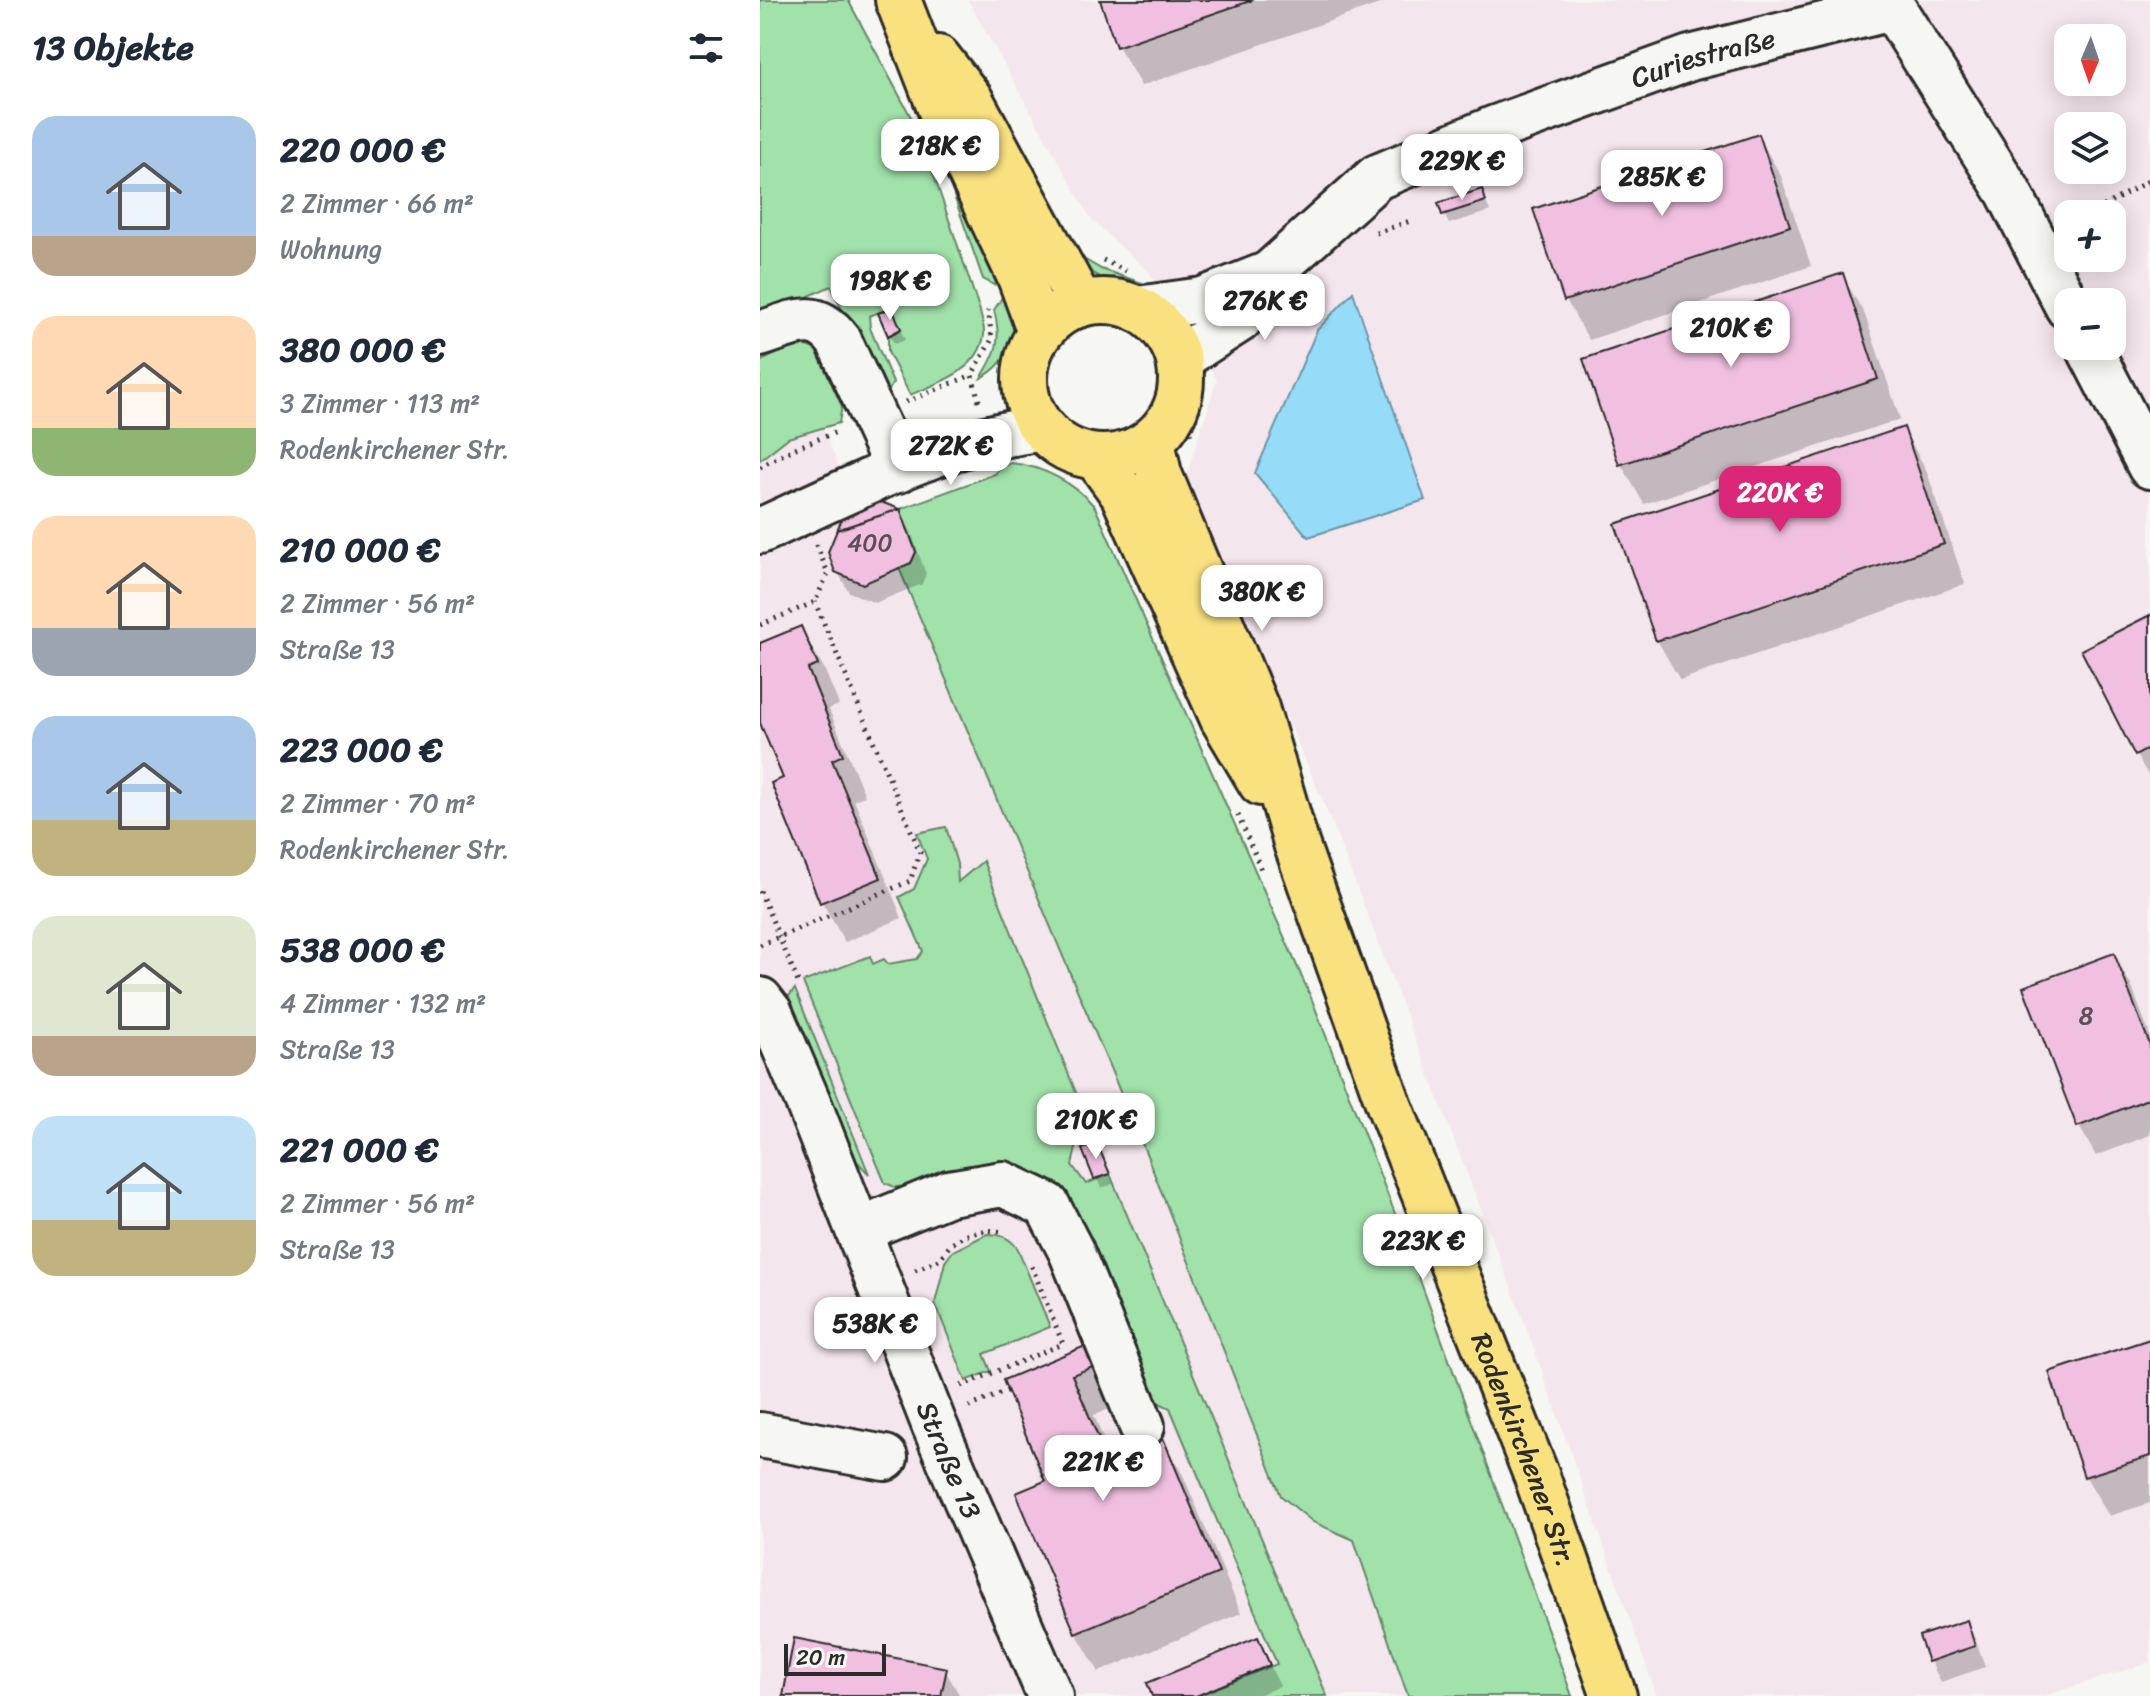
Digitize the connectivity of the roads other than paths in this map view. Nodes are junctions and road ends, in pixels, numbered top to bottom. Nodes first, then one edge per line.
1 (1890, 4) edge
2 (902, 8) edge
3 (1269, 274) junction
4 (2058, 288) edge
5 (1081, 304) junction
6 (1137, 309) junction
7 (1040, 332) junction
8 (760, 334) edge
9 (2095, 360) edge
10 (1181, 368) junction
11 (1042, 429) junction
12 (1152, 441) junction
13 (1097, 458) junction
14 (2150, 466) edge
15 (898, 470) junction
16 (760, 531) edge
17 (1297, 846) junction
18 (760, 1000) edge
19 (859, 1230) junction
20 (1142, 1426) dead end
21 (760, 1435) edge
22 (885, 1458) dead end
23 (1050, 1696) edge
24 (1614, 1696) edge

1 - 3 street, Curiestraße
1 - 4 street, Curiestraße
2 - 5 main road
2 - 7 main road
3 - 6 street, Curiestraße
3 - 10 street, Curiestraße
5 - 6 main road
5 - 7 main road
6 - 10 main road
7 - 11 main road
8 - 15 street
9 - 14 street
10 - 12 main road
11 - 13 main road
11 - 15 street
12 - 13 main road
12 - 17 main road
13 - 17 main road
15 - 16 street
17 - 24 main road, Rodenkirchener Str.
18 - 19 street, Straße 13
19 - 20 street
19 - 23 street, Straße 13
21 - 22 street

